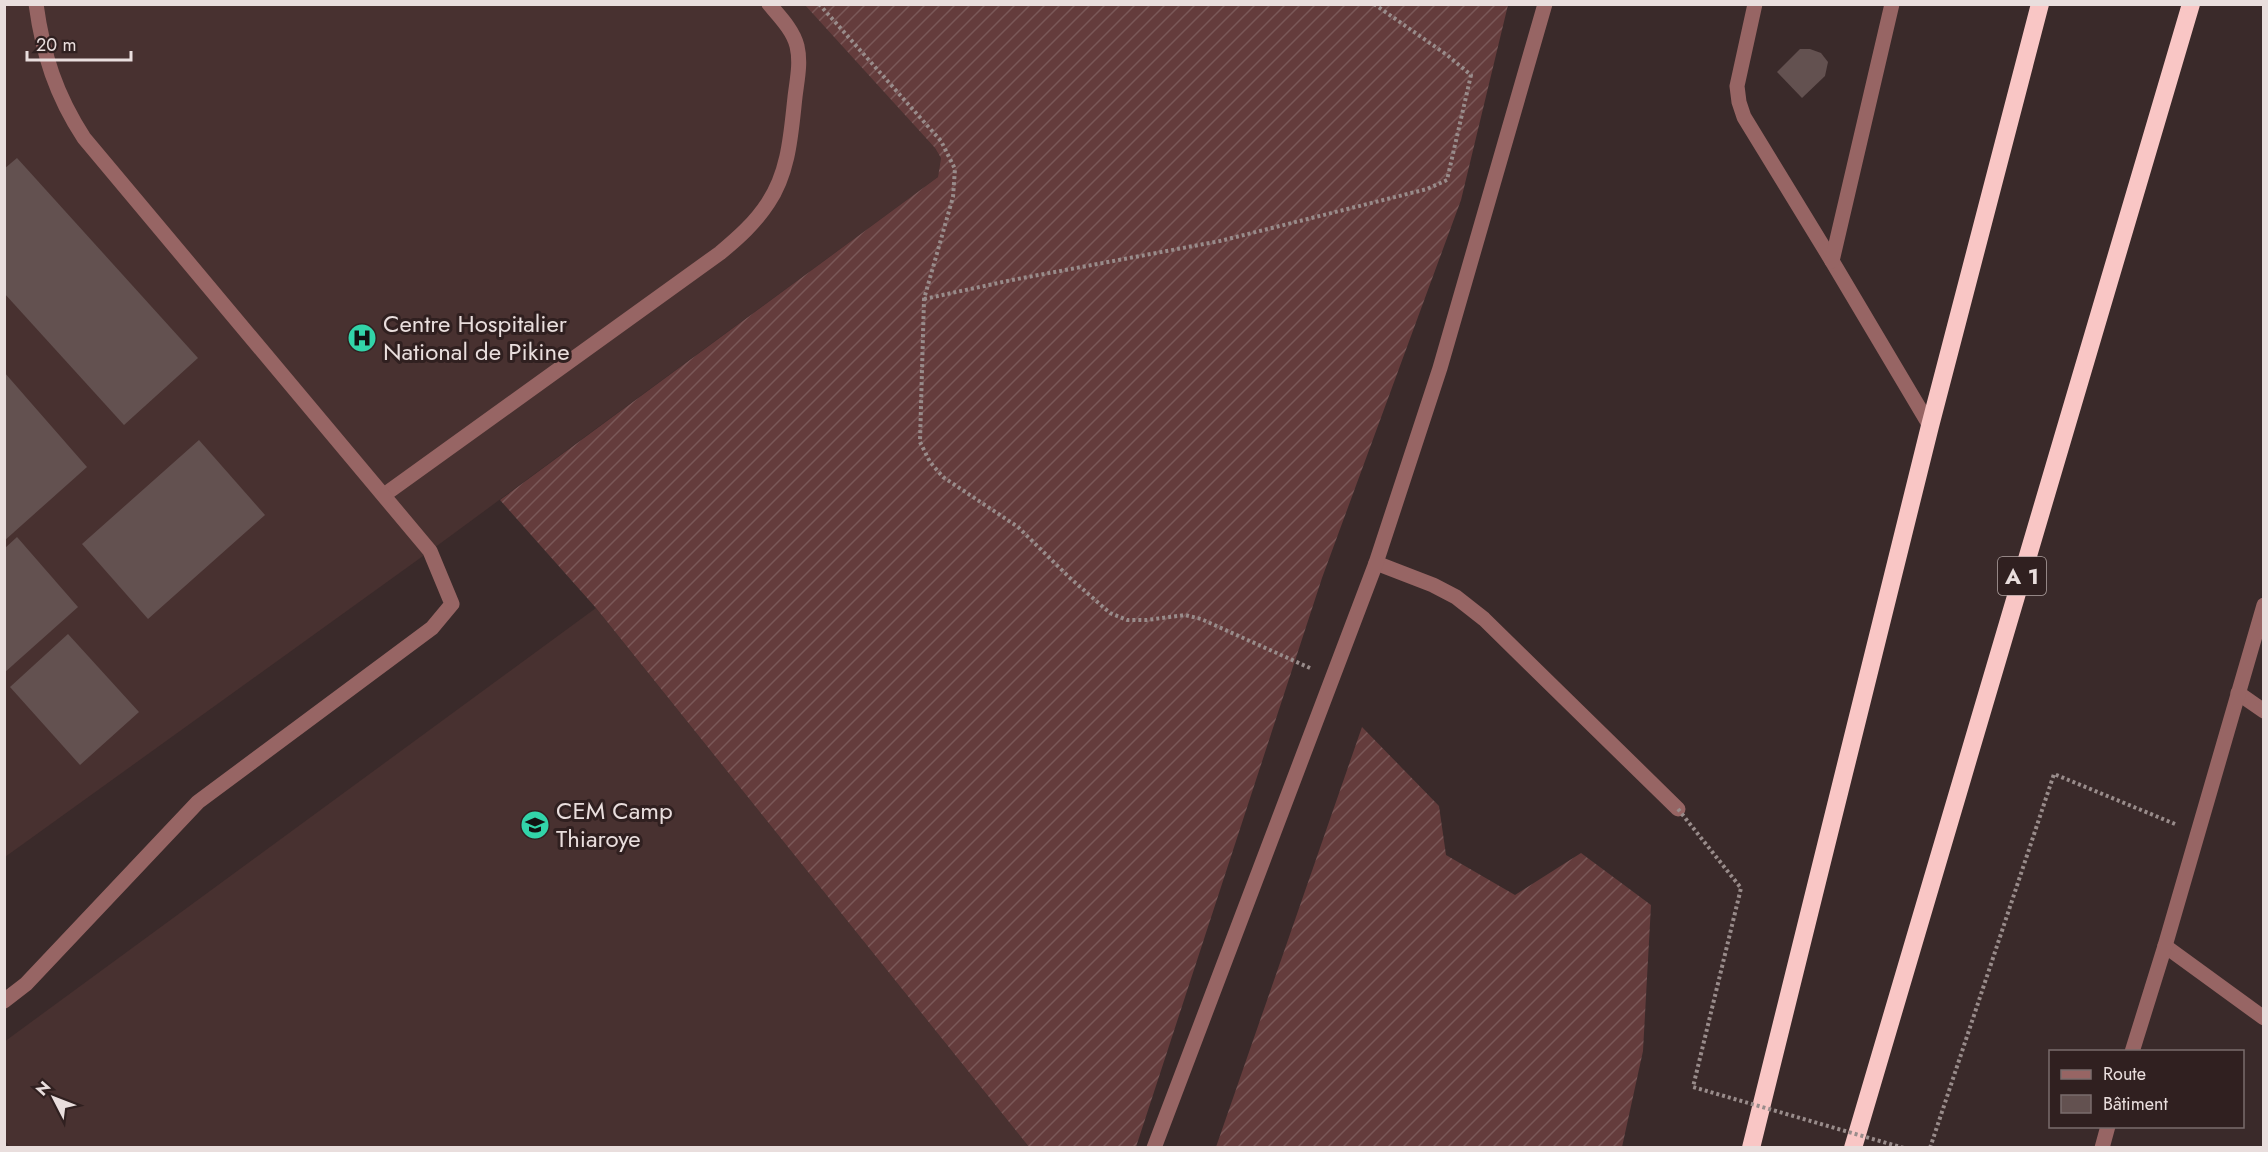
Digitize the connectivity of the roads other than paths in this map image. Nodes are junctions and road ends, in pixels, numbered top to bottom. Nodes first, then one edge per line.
1 (36, 4) edge
2 (769, 4) edge
3 (1545, 4) edge
4 (1755, 4) edge
5 (1892, 4) edge
6 (2040, 4) edge
7 (2190, 4) edge
8 (1833, 261) junction
9 (1930, 426) junction
10 (384, 495) junction
11 (1376, 563) junction
12 (2264, 604) edge
13 (2238, 693) junction
14 (2264, 711) edge
15 (1678, 809) road end
16 (2165, 946) junction
17 (4, 1001) edge
18 (2264, 1018) edge
19 (2133, 1050) edge
20 (2107, 1128) edge
21 (1154, 1148) edge
22 (1751, 1148) edge
23 (1853, 1148) edge
24 (2102, 1148) edge

1 - 10 street
2 - 10 street
3 - 11 street
4 - 8 street
5 - 8 street
6 - 9 highway
7 - 23 highway, A 1
8 - 9 street
9 - 22 highway
10 - 17 street
11 - 15 street
11 - 21 street
12 - 13 street
13 - 14 street
13 - 16 street
16 - 18 street
16 - 19 street
20 - 24 street

